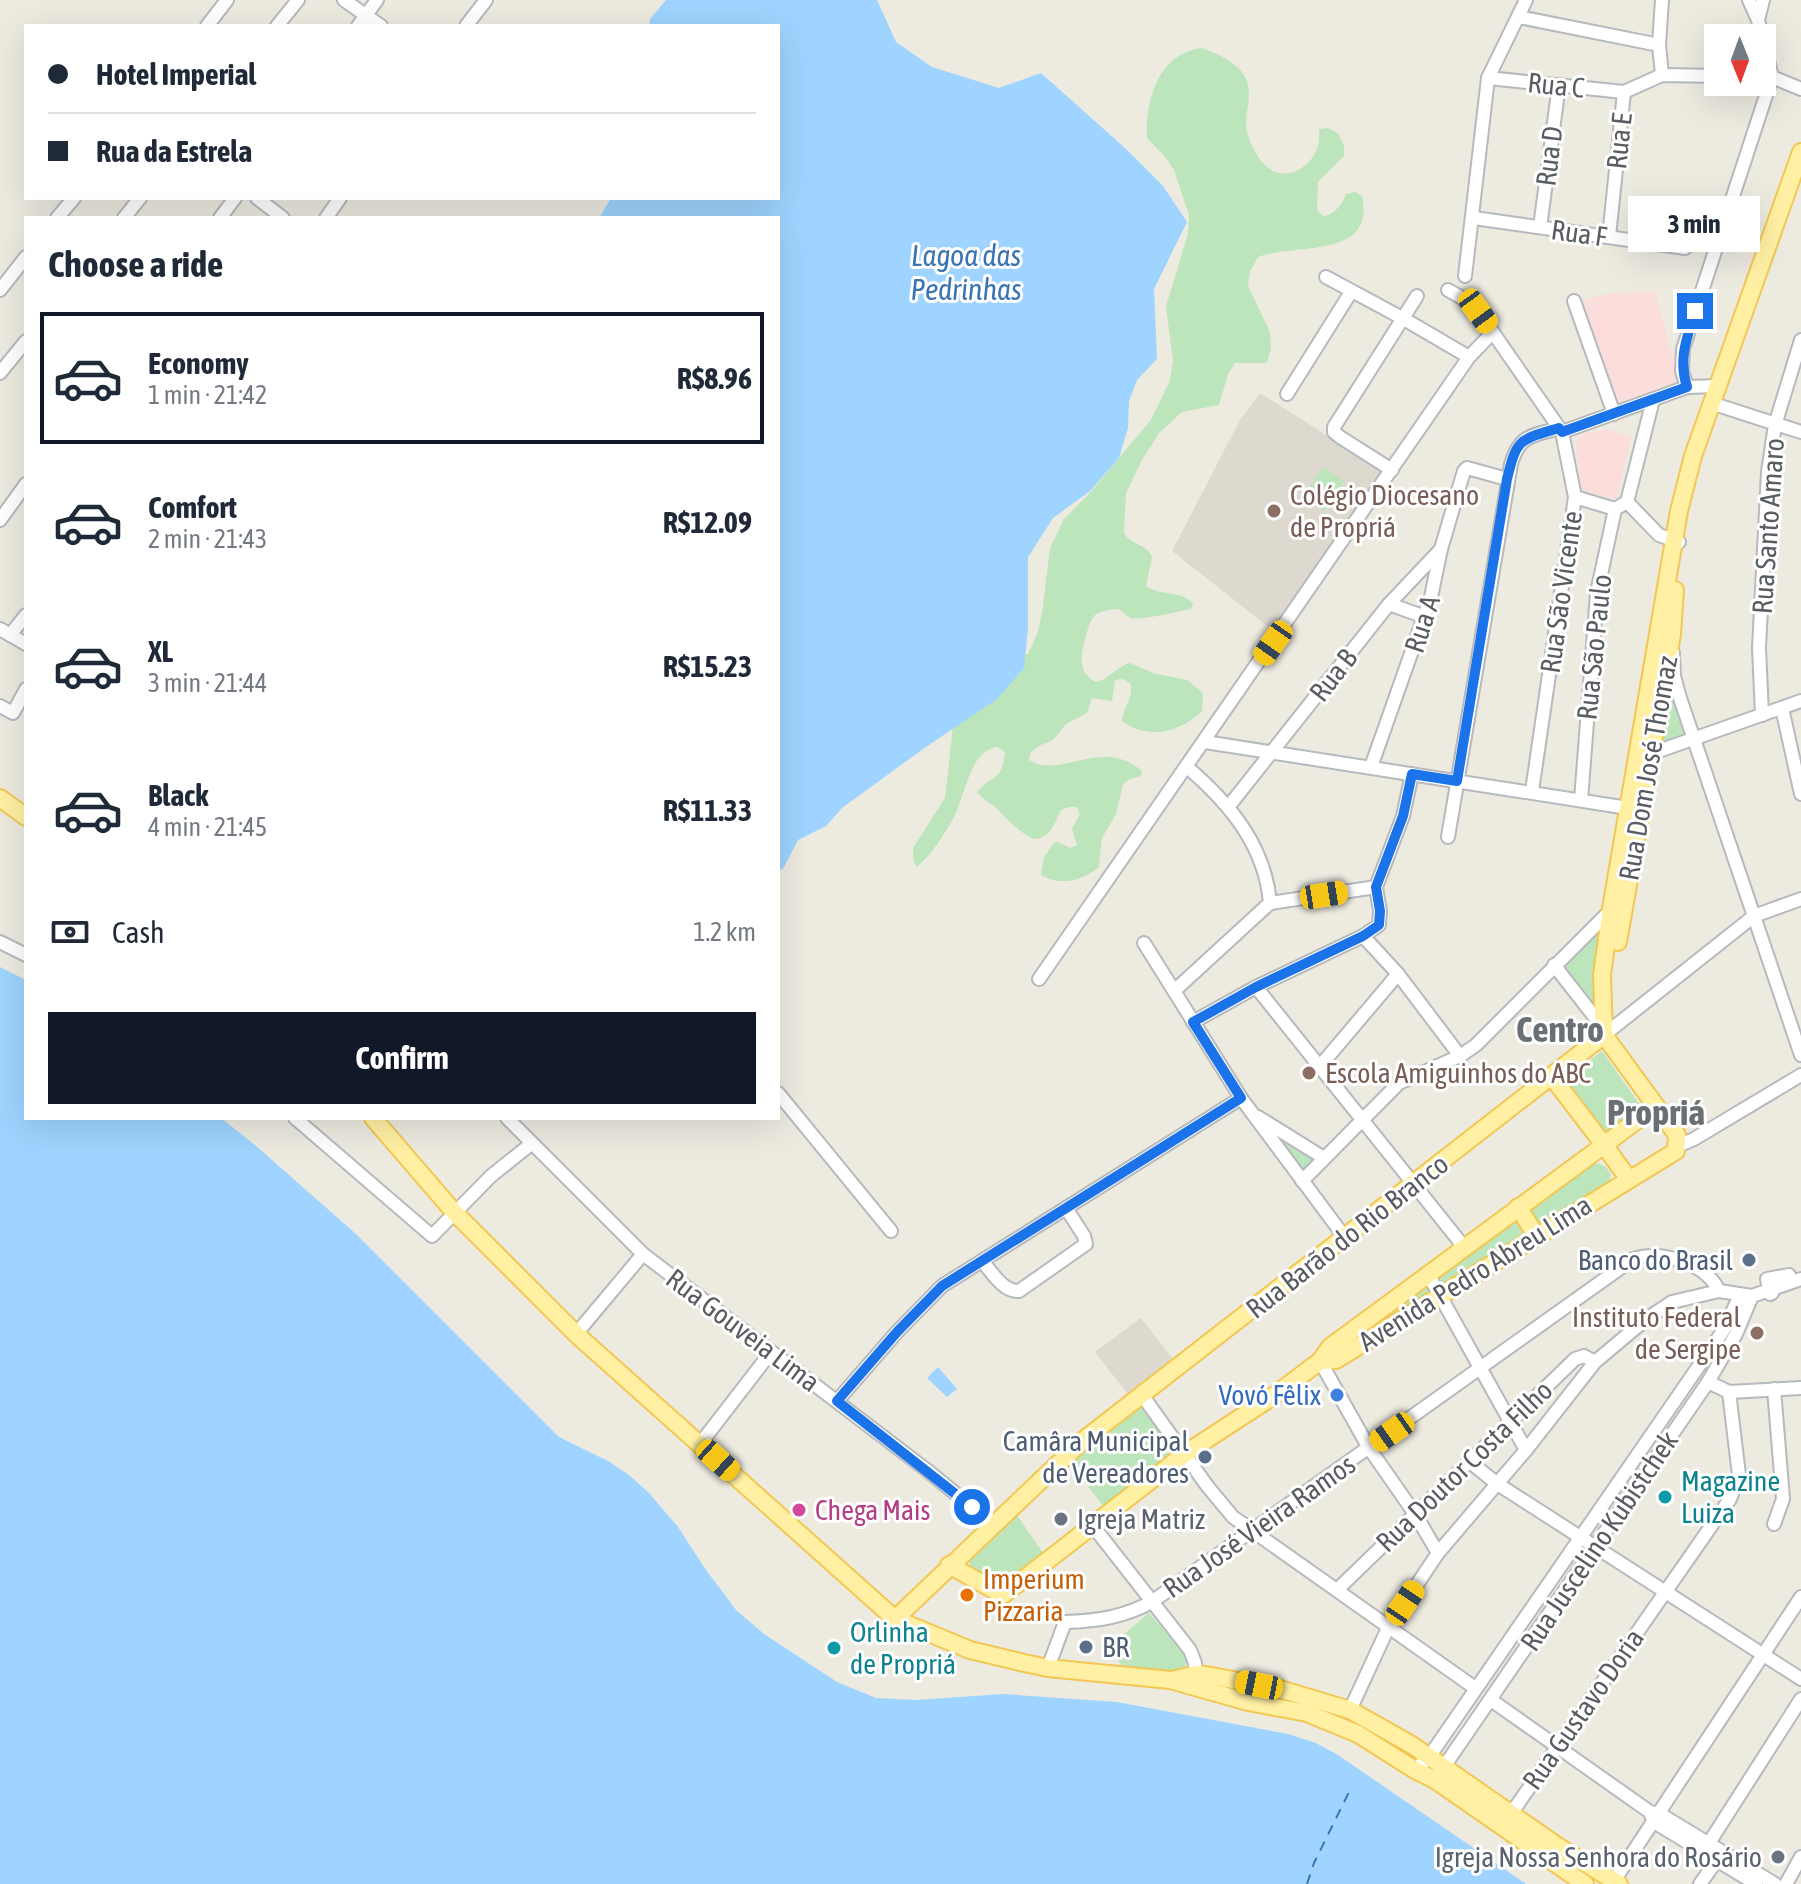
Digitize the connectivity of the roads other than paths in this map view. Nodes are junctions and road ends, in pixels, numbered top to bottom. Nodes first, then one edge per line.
1 (227, 0) edge
2 (298, 0) edge
3 (344, 0) edge
4 (377, 0) edge
5 (486, 0) edge
6 (1526, 0) edge
7 (1662, 0) edge
8 (1749, 0) edge
9 (1763, 0) edge
10 (1519, 17) junction
11 (1758, 20) junction
12 (362, 21) edge
13 (209, 24) edge
14 (279, 24) edge
15 (468, 24) edge
16 (1759, 24) edge
17 (1659, 45) junction
18 (1662, 75) junction
19 (1704, 76) edge
20 (1488, 78) junction
21 (1776, 79) edge
22 (1559, 85) junction
23 (1801, 89) edge
24 (1624, 92) junction
25 (1761, 96) edge
26 (1801, 152) edge
27 (72, 200) edge
28 (138, 200) edge
29 (260, 200) edge
30 (59, 216) edge
31 (126, 216) edge
32 (280, 216) edge
33 (1474, 218) junction
34 (1540, 227) junction
35 (1609, 237) junction
36 (1685, 248) dead end
37 (23, 266) edge
38 (1465, 276) dead end
39 (1326, 277) dead end
40 (0, 290) edge
41 (1448, 290) dead end
42 (1351, 292) junction
43 (1417, 296) dead end
44 (1574, 301) dead end
45 (1404, 319) junction
46 (1493, 332) junction
47 (1801, 340) edge
48 (24, 343) edge
49 (1469, 357) junction
50 (0, 373) edge
51 (1718, 386) junction
52 (1687, 387) junction
53 (1287, 394) dead end
54 (1653, 400) junction
55 (1711, 403) junction
56 (1614, 414) junction
57 (1775, 425) junction
58 (1560, 430) junction
59 (1801, 432) edge
60 (1392, 470) junction
61 (1507, 479) junction
62 (24, 487) edge
63 (1575, 497) junction
64 (1627, 502) junction
65 (1615, 509) junction
66 (0, 520) edge
67 (1676, 542) junction
68 (1441, 549) junction
69 (1389, 604) junction
70 (24, 617) edge
71 (1425, 617) junction
72 (5, 632) edge
73 (1672, 634) junction
74 (24, 643) edge
75 (1657, 679) junction
76 (24, 693) edge
77 (1801, 701) edge
78 (0, 706) edge
79 (1782, 708) junction
80 (1762, 715) junction
81 (1695, 739) junction
82 (1205, 742) junction
83 (1273, 751) junction
84 (1643, 756) junction
85 (1187, 767) junction
86 (1371, 767) junction
87 (1412, 774) junction
88 (1457, 781) junction
89 (1532, 791) junction
90 (1801, 794) edge
91 (0, 798) edge
92 (1581, 800) junction
93 (1229, 806) junction
94 (1628, 808) junction
95 (24, 816) edge
96 (1448, 837) dead end
97 (1376, 887) junction
98 (1801, 899) edge
99 (1270, 903) junction
100 (1618, 906) junction
101 (1754, 916) junction
102 (1363, 936) junction
103 (0, 942) edge
104 (1144, 943) dead end
105 (24, 954) edge
106 (1554, 965) junction
107 (1398, 974) junction
108 (1039, 979) dead end
109 (1256, 987) junction
110 (1174, 991) junction
111 (1193, 1022) junction
112 (1604, 1032) junction
113 (1800, 1050) edge
114 (1460, 1056) junction
115 (1321, 1065) junction
116 (1801, 1075) edge
117 (1552, 1077) junction
118 (780, 1095) edge
119 (1241, 1098) junction
120 (1656, 1106) junction
121 (1252, 1113) junction
122 (1362, 1118) junction
123 (297, 1120) edge
124 (375, 1120) edge
125 (509, 1120) edge
126 (531, 1144) junction
127 (1604, 1145) junction
128 (1678, 1146) junction
129 (1324, 1158) junction
130 (1628, 1178) junction
131 (1302, 1181) junction
132 (1414, 1185) junction
133 (1518, 1207) junction
134 (1066, 1208) junction
135 (454, 1212) junction
136 (891, 1231) dead end
137 (1536, 1235) junction
138 (1346, 1239) junction
139 (1464, 1247) junction
140 (643, 1254) junction
141 (982, 1261) junction
142 (1428, 1274) junction
143 (1801, 1278) edge
144 (1719, 1291) junction
145 (1440, 1295) junction
146 (1746, 1295) junction
147 (1730, 1331) junction
148 (576, 1334) junction
149 (771, 1352) junction
150 (1320, 1361) junction
151 (1595, 1362) junction
152 (1482, 1368) junction
153 (1708, 1382) junction
154 (1801, 1388) edge
155 (1774, 1389) junction
156 (1729, 1392) junction
157 (1142, 1395) junction
158 (837, 1401) junction
159 (1510, 1420) junction
160 (700, 1444) junction
161 (1369, 1448) junction
162 (1526, 1450) junction
163 (1186, 1453) junction
164 (1469, 1461) junction
165 (1496, 1483) junction
166 (1415, 1514) junction
167 (1774, 1524) dead end
168 (994, 1525) junction
169 (1093, 1526) junction
170 (1252, 1529) junction
171 (1579, 1536) junction
172 (1595, 1545) junction
173 (1438, 1553) junction
174 (949, 1565) junction
175 (1338, 1589) junction
176 (1665, 1592) junction
177 (1801, 1597) edge
178 (1153, 1601) junction
179 (895, 1619) junction
180 (1388, 1628) junction
181 (1762, 1653) junction
182 (1048, 1668) junction
183 (1801, 1679) edge
184 (1197, 1682) junction
185 (1475, 1688) junction
186 (1801, 1699) edge
187 (1491, 1700) junction
188 (1461, 1707) junction
189 (1350, 1710) junction
190 (1479, 1717) junction
191 (1557, 1746) junction
192 (1429, 1757) junction
193 (1415, 1770) junction
194 (1440, 1773) junction
195 (1655, 1816) junction
196 (1507, 1821) junction
197 (1709, 1843) junction
198 (1801, 1857) edge
199 (1717, 1860) junction
200 (1793, 1881) edge
201 (1615, 1883) edge
202 (1585, 1884) edge
203 (1700, 1884) edge
204 (1756, 1884) edge
205 (1775, 1884) edge

1 - 13 street
2 - 14 street
3 - 12 street
4 - 12 street
5 - 15 street
6 - 10 street
7 - 17 street
8 - 11 street
9 - 11 street
10 - 17 street
10 - 20 street
11 - 16 street
17 - 18 street
18 - 19 street
18 - 24 street
20 - 22 street, Rua C
20 - 33 street
21 - 23 street
22 - 24 street, Rua C
22 - 34 street, Rua D
24 - 35 street, Rua E
25 - 52 street
26 - 51 main road
27 - 30 street
28 - 31 street
29 - 32 street
33 - 34 street, Rua F
33 - 38 street
34 - 35 street, Rua F
35 - 36 street, Rua F
37 - 40 street
39 - 42 street
41 - 46 street, Rua São Vicente
42 - 45 street
42 - 53 street
43 - 45 street
44 - 56 street
45 - 49 street
45 - 60 street
46 - 49 street
46 - 58 street, Rua São Vicente
47 - 57 street, Rua Santo Amaro
48 - 50 street
49 - 60 street
51 - 52 street
51 - 55 main road
52 - 54 street
54 - 56 street
54 - 64 street
55 - 57 street
55 - 67 main road
56 - 58 street
57 - 59 street
57 - 80 street, Rua Santo Amaro
58 - 61 street
58 - 63 street, Rua São Vicente
60 - 82 street
61 - 68 street, Rua A
61 - 88 street
62 - 66 street
63 - 65 street
63 - 89 street, Rua São Vicente
64 - 65 street
64 - 67 street
65 - 92 street, Rua São Paulo
67 - 73 main road, Rua Dom José Thomaz
67 - 75 main road
68 - 69 street, Rua B
68 - 71 street, Rua A
69 - 71 street
69 - 83 street, Rua B
70 - 72 street
71 - 86 street, Rua A
72 - 74 street
73 - 75 main road, Rua Dom José Thomaz
73 - 81 street
75 - 84 main road
76 - 78 street
77 - 79 street
79 - 80 street
79 - 90 street
80 - 81 street
81 - 84 street
81 - 101 street
82 - 83 street
82 - 85 street
83 - 86 street
83 - 93 street, Rua B
84 - 94 main road, Rua Dom José Thomaz
84 - 100 main road, Rua Dom José Thomaz
85 - 93 street
85 - 108 street
86 - 87 street
87 - 88 street
87 - 97 street
88 - 89 street
88 - 96 street
89 - 92 street
91 - 95 main road
92 - 94 street
93 - 99 street
94 - 100 main road, Rua Dom José Thomaz
97 - 99 street
97 - 102 street
98 - 101 street
99 - 110 street
100 - 106 street
100 - 112 main road
101 - 112 street
101 - 113 street
102 - 107 street
102 - 109 street
103 - 105 street
104 - 110 street
106 - 112 street
106 - 114 street
107 - 114 street
107 - 115 street
109 - 111 street
109 - 115 street
110 - 111 street
111 - 119 street
112 - 117 main road, Rua Barão do Rio Branco
112 - 120 main road
114 - 122 street
115 - 122 street
116 - 128 street
117 - 127 main road
117 - 132 main road, Rua Barão do Rio Branco
118 - 136 street
119 - 121 street
119 - 134 street
120 - 127 main road, Avenida Pedro Abreu Lima
120 - 128 main road
121 - 129 street
121 - 131 street
122 - 129 street
122 - 132 street
123 - 135 street
124 - 135 main road
125 - 126 street, Rua Gouveia Lima
126 - 135 street
126 - 140 street, Rua Gouveia Lima
127 - 130 main road
127 - 133 main road, Avenida Pedro Abreu Lima
128 - 130 main road, Avenida Pedro Abreu Lima
129 - 131 street
130 - 137 main road, Avenida Pedro Abreu Lima
131 - 138 street
132 - 138 main road, Rua Barão do Rio Branco
132 - 139 street
133 - 137 main road
133 - 139 main road, Avenida Pedro Abreu Lima
134 - 141 street
134 - 141 street
135 - 148 main road
137 - 145 main road, Avenida Pedro Abreu Lima
138 - 157 main road, Rua Barão do Rio Branco
139 - 142 main road, Avenida Pedro Abreu Lima
140 - 148 street
140 - 149 street, Rua Gouveia Lima
141 - 158 street
142 - 145 street
142 - 150 main road, Avenida Pedro Abreu Lima
143 - 146 street
144 - 146 street
144 - 151 street
144 - 152 street, Rua José Vieira Ramos
145 - 150 main road, Avenida Pedro Abreu Lima
145 - 152 street
146 - 147 street, Rua Juscelino Kubistchek
147 - 153 street, Rua Juscelino Kubistchek
147 - 171 street, Rua Juscelino Kubistchek
148 - 160 main road
149 - 158 street, Rua Gouveia Lima
149 - 160 street
150 - 161 street
150 - 163 main road, Avenida Pedro Abreu Lima
151 - 159 street, Rua Doutor Costa Filho
151 - 162 street
152 - 159 street
152 - 161 street, Rua José Vieira Ramos
153 - 156 street
153 - 172 street, Rua Juscelino Kubistchek
154 - 155 street
155 - 156 street
155 - 167 street
156 - 176 street, Rua Gustavo Doria
157 - 163 street
157 - 168 main road, Rua Barão do Rio Branco
158 - 168 street, Rua Gouveia Lima
159 - 162 street
159 - 164 street, Rua Doutor Costa Filho
160 - 179 main road
161 - 166 street
161 - 170 street, Rua José Vieira Ramos
162 - 165 street
163 - 169 main road, Avenida Pedro Abreu Lima
163 - 170 street
164 - 165 street
164 - 166 street, Rua Doutor Costa Filho
165 - 171 street
165 - 173 street
166 - 173 street
166 - 175 street, Rua Doutor Costa Filho
168 - 174 main road, Rua Barão do Rio Branco
169 - 174 main road, Avenida Pedro Abreu Lima
169 - 178 street
170 - 175 street
170 - 178 street, Rua José Vieira Ramos
171 - 172 street
171 - 185 street, Rua Juscelino Kubistchek
172 - 176 street
172 - 187 street, Rua Juscelino Kubistchek
173 - 180 street
174 - 179 main road, Rua Barão do Rio Branco
175 - 180 street
176 - 181 street
176 - 191 street, Rua Gustavo Doria
177 - 181 street
178 - 182 street, Rua José Vieira Ramos
178 - 184 street
179 - 182 main road
180 - 185 street
180 - 189 street
181 - 183 street
181 - 195 street
182 - 184 main road
184 - 189 main road
184 - 193 main road
185 - 188 street, Rua Juscelino Kubistchek
186 - 197 street
187 - 190 street, Rua Juscelino Kubistchek
187 - 191 street
188 - 190 street
188 - 192 street, Rua Juscelino Kubistchek
189 - 192 main road
190 - 194 street, Rua Juscelino Kubistchek
191 - 195 street
191 - 196 street, Rua Gustavo Doria
192 - 193 street, Rua Juscelino Kubistchek
192 - 194 main road
193 - 194 main road
194 - 196 main road
195 - 197 street
195 - 199 street
195 - 201 street
196 - 201 main road
196 - 202 main road
197 - 205 street
198 - 200 street
199 - 203 street
199 - 204 street

